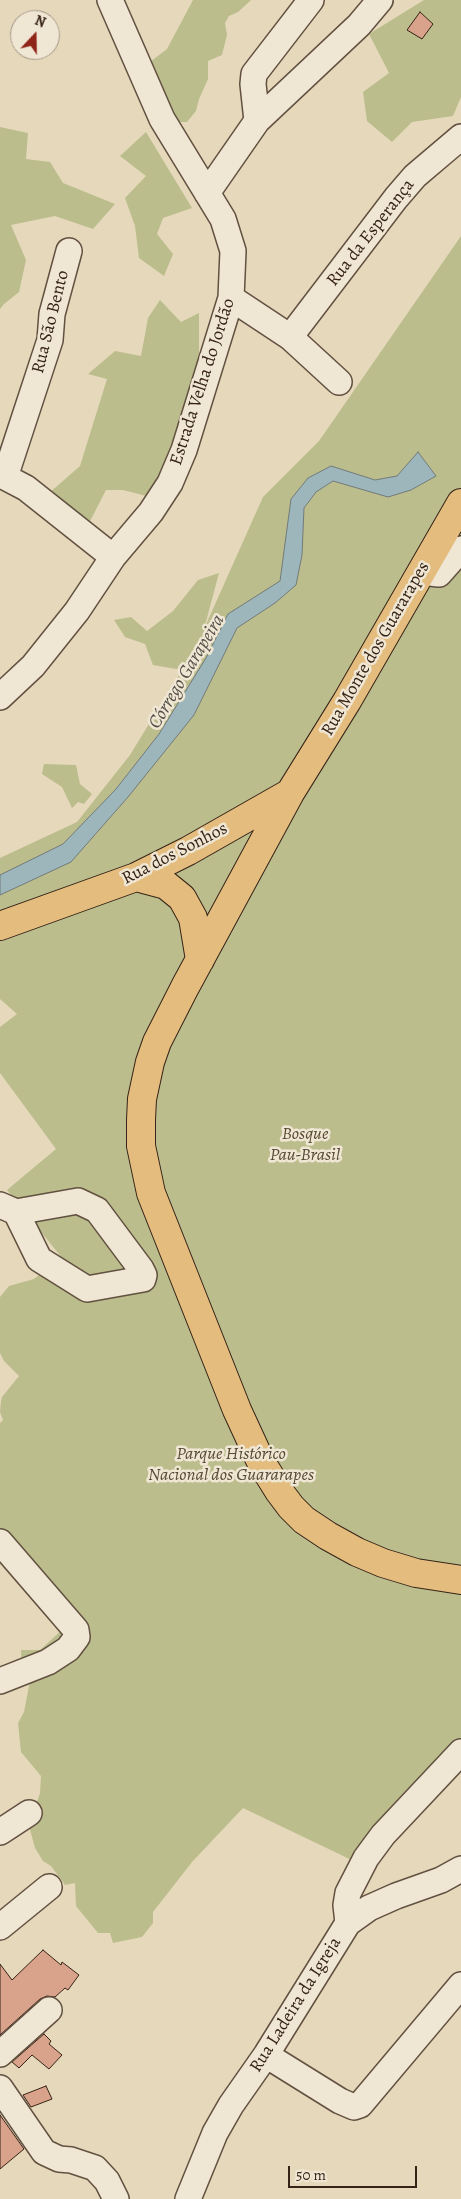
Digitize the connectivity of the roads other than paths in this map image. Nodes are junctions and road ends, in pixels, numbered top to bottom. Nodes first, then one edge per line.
1 (110, 0) edge
2 (311, 0) edge
3 (380, 0) edge
4 (257, 121) junction
5 (461, 137) edge
6 (207, 193) junction
7 (69, 251) dead end
8 (231, 298) junction
9 (290, 337) junction
10 (340, 382) dead end
11 (2, 486) edge
12 (461, 503) edge
13 (461, 549) edge
14 (113, 557) junction
15 (420, 572) junction
16 (0, 697) edge
17 (290, 793) junction
18 (136, 877) junction
19 (0, 926) edge
20 (200, 960) junction
21 (8, 1209) edge
22 (0, 1542) edge
23 (461, 1580) edge
24 (0, 1681) edge
25 (461, 1752) edge
26 (29, 1812) dead end
27 (0, 1832) edge
28 (461, 1869) edge
29 (49, 1887) dead end
30 (348, 1923) junction
31 (0, 1927) edge
32 (461, 1986) edge
33 (49, 2010) dead end
34 (0, 2054) edge
35 (266, 2055) junction
36 (0, 2088) edge
37 (116, 2199) edge
38 (188, 2199) edge

1 - 6 street, Estrada Velha do Jordão
2 - 4 street
3 - 4 street
4 - 6 street
5 - 9 street, Rua da Esperança
6 - 8 street, Estrada Velha do Jordão
7 - 11 street, Rua São Bento
8 - 9 street
8 - 14 street, Estrada Velha do Jordão
9 - 10 street
11 - 14 street, Rua São Bento
12 - 15 main road, Rua Monte dos Guararapes
13 - 15 street
14 - 16 street, Estrada Velha do Jordão
15 - 17 main road, Rua Monte dos Guararapes
17 - 18 main road, Rua dos Sonhos
17 - 20 main road, Rua Monte dos Guararapes
18 - 19 main road, Rua dos Sonhos
18 - 20 main road
20 - 23 main road, Rua Monte dos Guararapes
21 - 21 street
22 - 24 street
25 - 30 street
26 - 27 street
28 - 30 street, Rua Ladeira da Igreja
29 - 31 street
30 - 35 street, Rua Ladeira da Igreja
32 - 35 street
33 - 34 street
35 - 38 street, Rua Ladeira da Igreja
36 - 37 street

